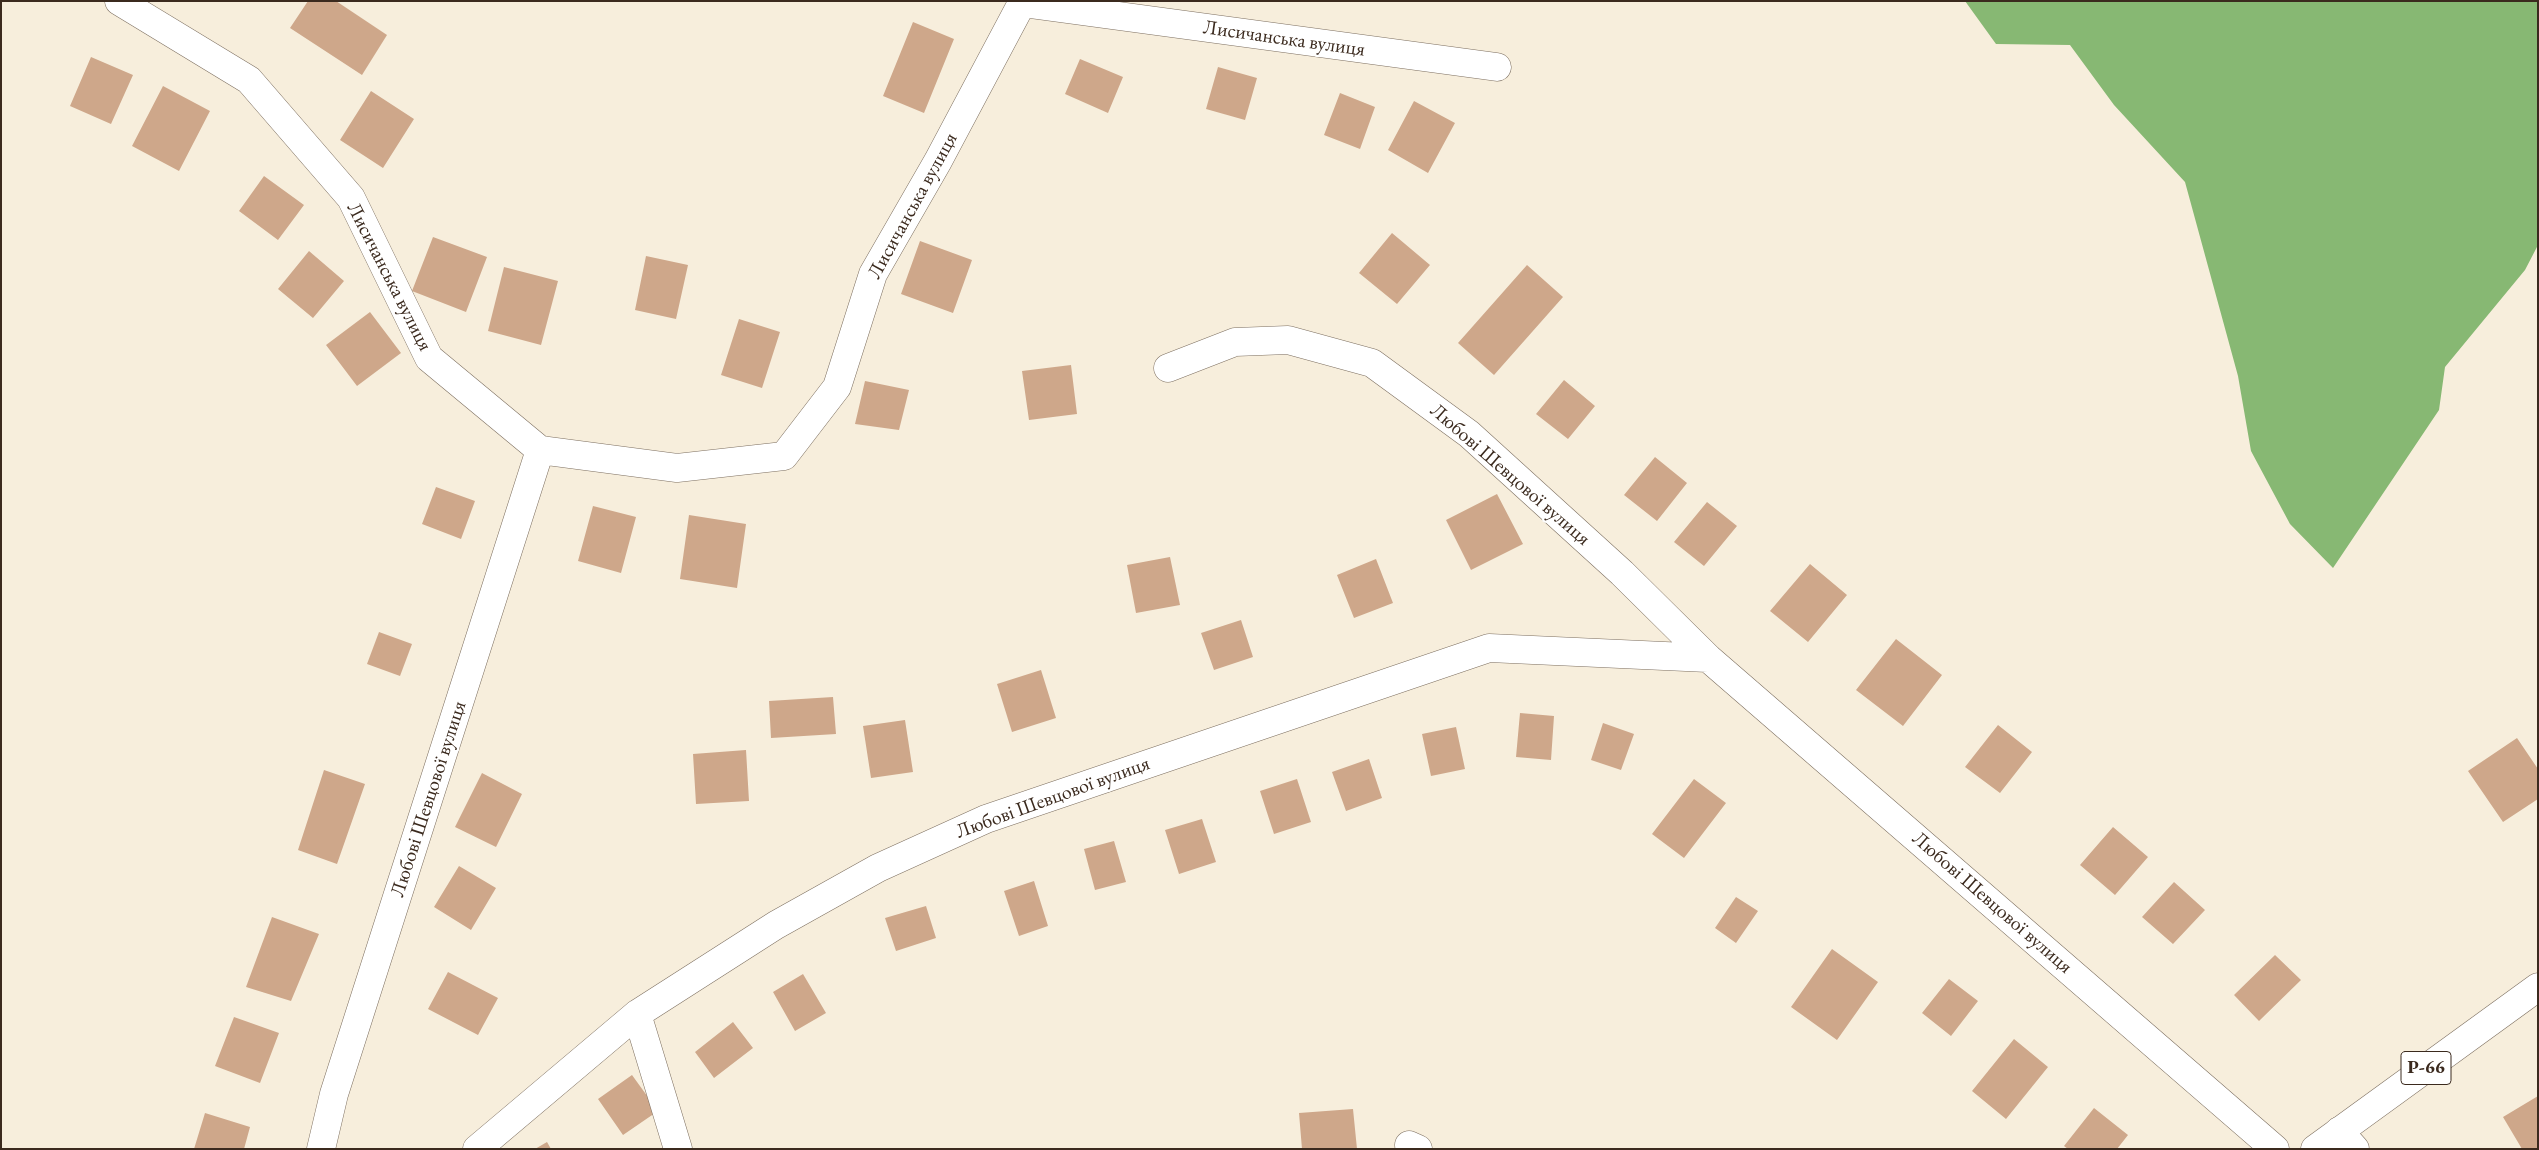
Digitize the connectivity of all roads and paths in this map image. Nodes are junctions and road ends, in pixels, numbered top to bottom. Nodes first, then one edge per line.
1 (119, 1) edge
2 (1497, 67) dead end
3 (1168, 368) dead end
4 (540, 450) junction
5 (1708, 658) junction
6 (2538, 987) edge
7 (637, 1014) junction
8 (2347, 1140) edge
9 (321, 1149) edge
10 (477, 1149) edge
11 (678, 1149) edge
12 (2276, 1149) edge
13 (2314, 1149) edge

1 - 4 street, Лисичанська вулиця
2 - 4 street, Лисичанська вулиця
3 - 5 street, Любові Шевцової вулиця
4 - 9 street, Любові Шевцової вулиця
5 - 7 street, Любові Шевцової вулиця
5 - 12 street, Любові Шевцової вулиця
6 - 8 street, Р-66
7 - 10 street, Любові Шевцової вулиця
7 - 11 street
8 - 13 street, Р-66

